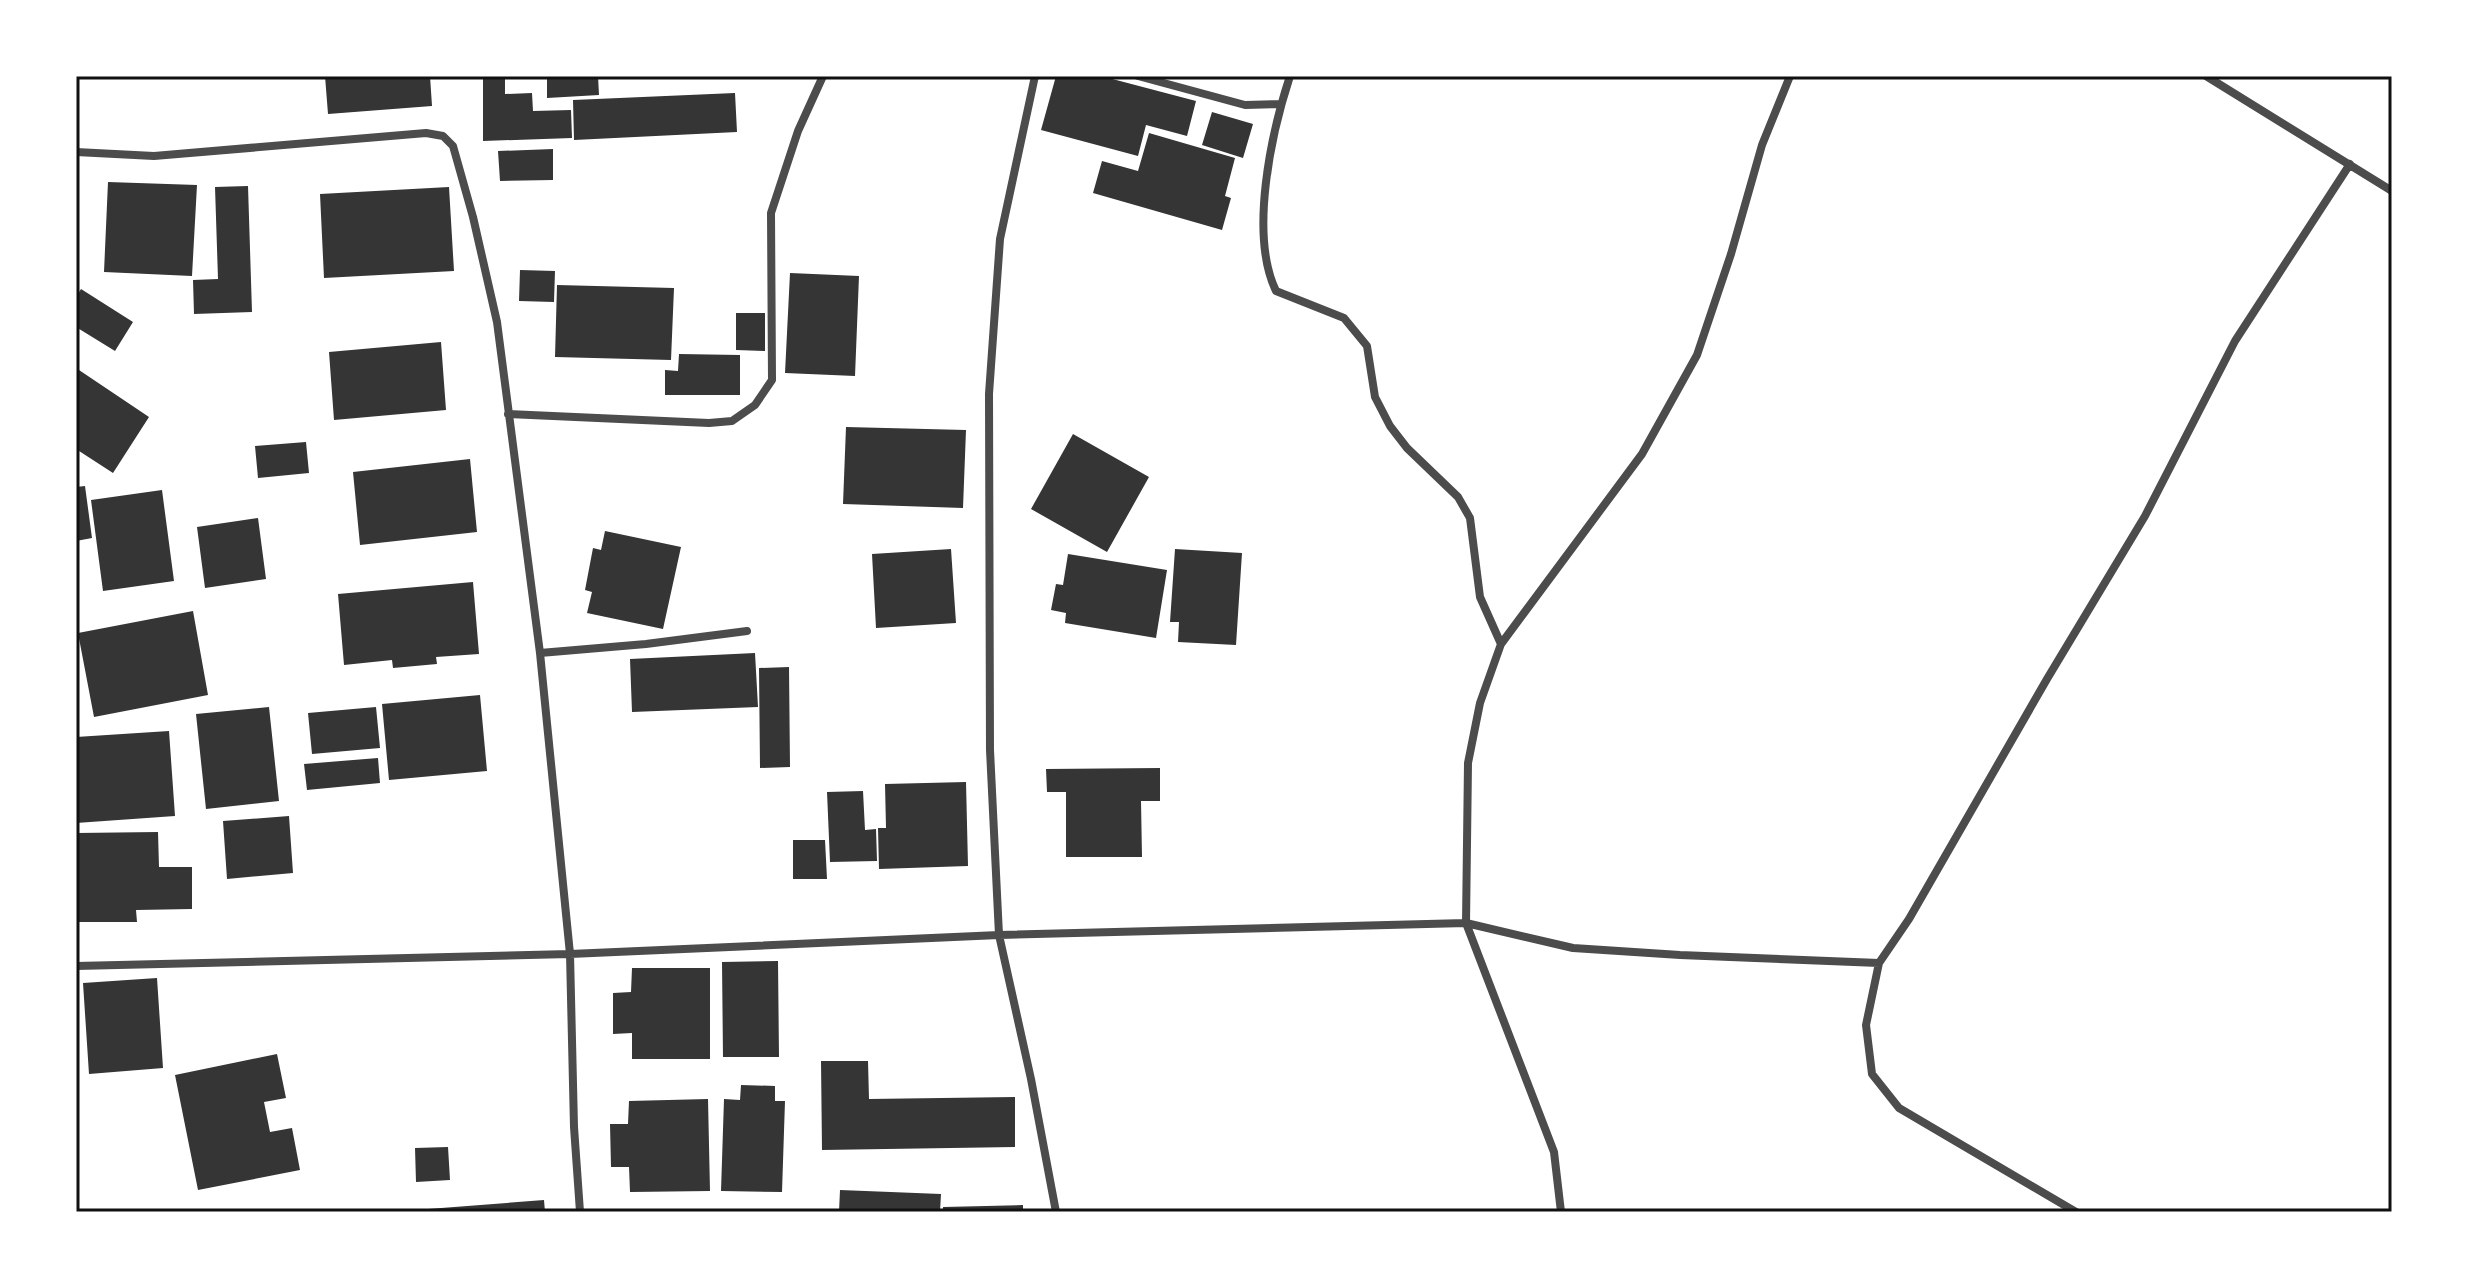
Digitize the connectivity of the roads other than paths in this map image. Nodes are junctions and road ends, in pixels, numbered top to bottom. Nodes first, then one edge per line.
1 (823, 76) edge
2 (1035, 76) edge
3 (1138, 76) edge
4 (1290, 76) edge
5 (1790, 76) edge
6 (2206, 76) edge
7 (1281, 104) junction
8 (76, 152) edge
9 (2350, 164) junction
10 (2392, 191) edge
11 (508, 414) junction
12 (747, 631) dead end
13 (1501, 644) junction
14 (540, 653) junction
15 (1466, 923) junction
16 (999, 935) junction
17 (570, 954) junction
18 (1879, 963) junction
19 (76, 966) edge
20 (580, 1212) edge
21 (1056, 1212) edge
22 (1561, 1212) edge
23 (2076, 1212) edge

1 - 11 street
2 - 16 street
3 - 7 street
4 - 7 street
5 - 13 street
6 - 9 street
7 - 13 street
8 - 11 street
9 - 10 street
9 - 18 street
11 - 14 street
12 - 14 street
13 - 15 street
14 - 17 street
15 - 16 street
15 - 18 street
15 - 22 street
16 - 17 street
16 - 21 street
17 - 19 street
17 - 20 street
18 - 23 street

